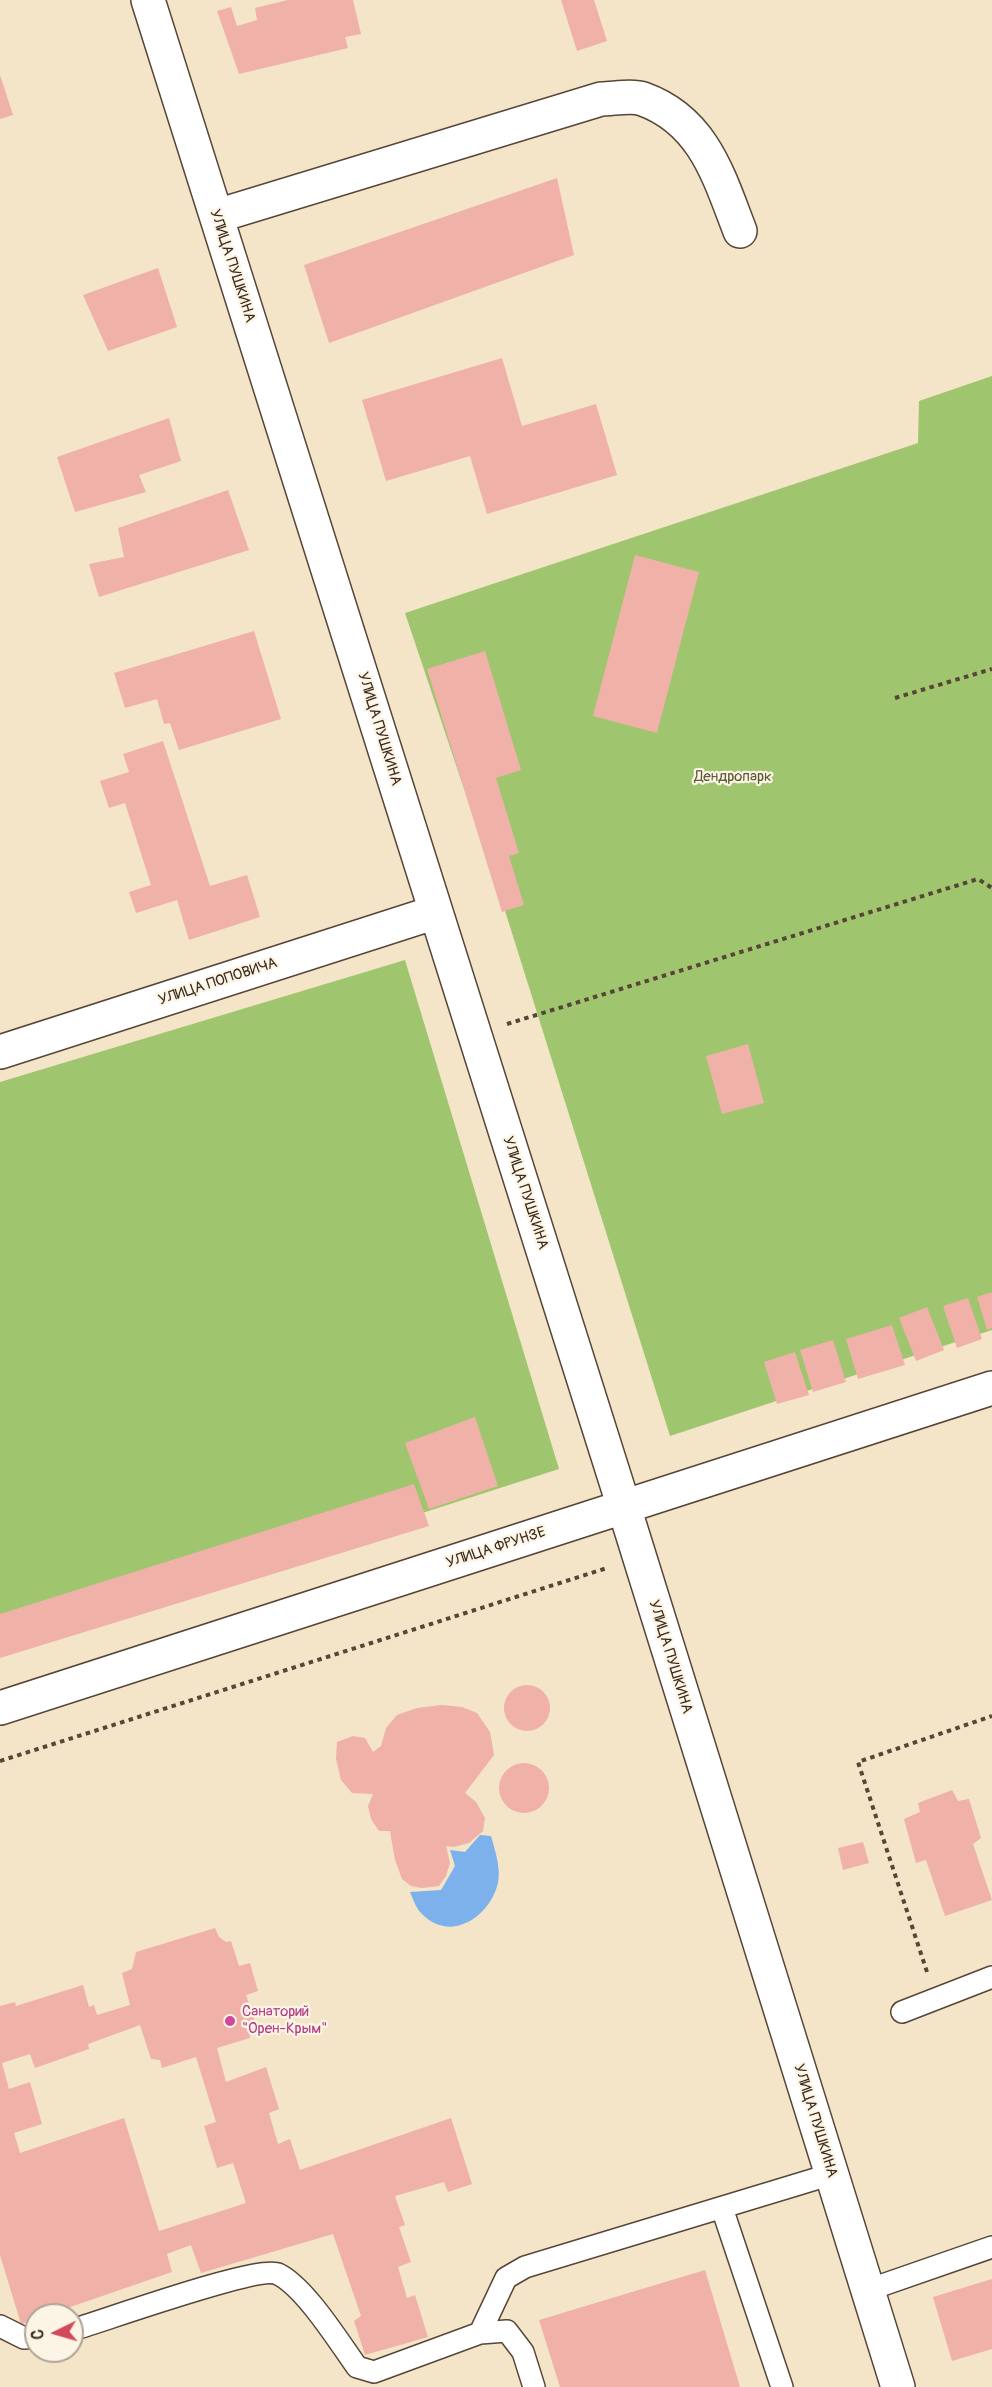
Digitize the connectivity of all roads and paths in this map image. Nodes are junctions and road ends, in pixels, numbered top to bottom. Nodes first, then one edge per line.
1 (148, 0) edge
2 (217, 216) junction
3 (740, 231) dead end
4 (992, 669) edge
5 (895, 698) dead end
6 (992, 888) edge
7 (436, 912) junction
8 (474, 1034) junction
9 (0, 1052) edge
10 (992, 1388) edge
11 (624, 1507) junction
12 (640, 1558) junction
13 (0, 1708) edge
14 (992, 1716) edge
15 (0, 1761) edge
16 (992, 1977) edge
17 (935, 1999) junction
18 (902, 2012) dead end
19 (832, 2174) junction
20 (722, 2208) junction
21 (992, 2247) edge
22 (868, 2290) junction
23 (0, 2326) edge
24 (84, 2326) edge
25 (480, 2333) junction
26 (24, 2338) edge
27 (534, 2387) edge
28 (782, 2387) edge
29 (898, 2387) edge

1 - 2 street, УЛИЦА ПУШКИНА
2 - 3 street
2 - 7 street, УЛИЦА ПУШКИНА
4 - 5 path
6 - 8 path
7 - 8 street, УЛИЦА ПУШКИНА
7 - 9 street, УЛИЦА ПОПОВИЧА
8 - 11 street, УЛИЦА ПУШКИНА
10 - 11 street, УЛИЦА ФРУНЗЕ
11 - 12 street, УЛИЦА ПУШКИНА
11 - 13 street, УЛИЦА ФРУНЗЕ
12 - 15 path
12 - 19 street, УЛИЦА ПУШКИНА
14 - 17 path
16 - 17 lane
17 - 18 lane
19 - 20 lane
19 - 22 street, УЛИЦА ПУШКИНА
20 - 25 lane
20 - 28 lane
21 - 22 lane
22 - 29 street, УЛИЦА ПУШКИНА
23 - 26 lane
24 - 25 lane
25 - 27 lane

